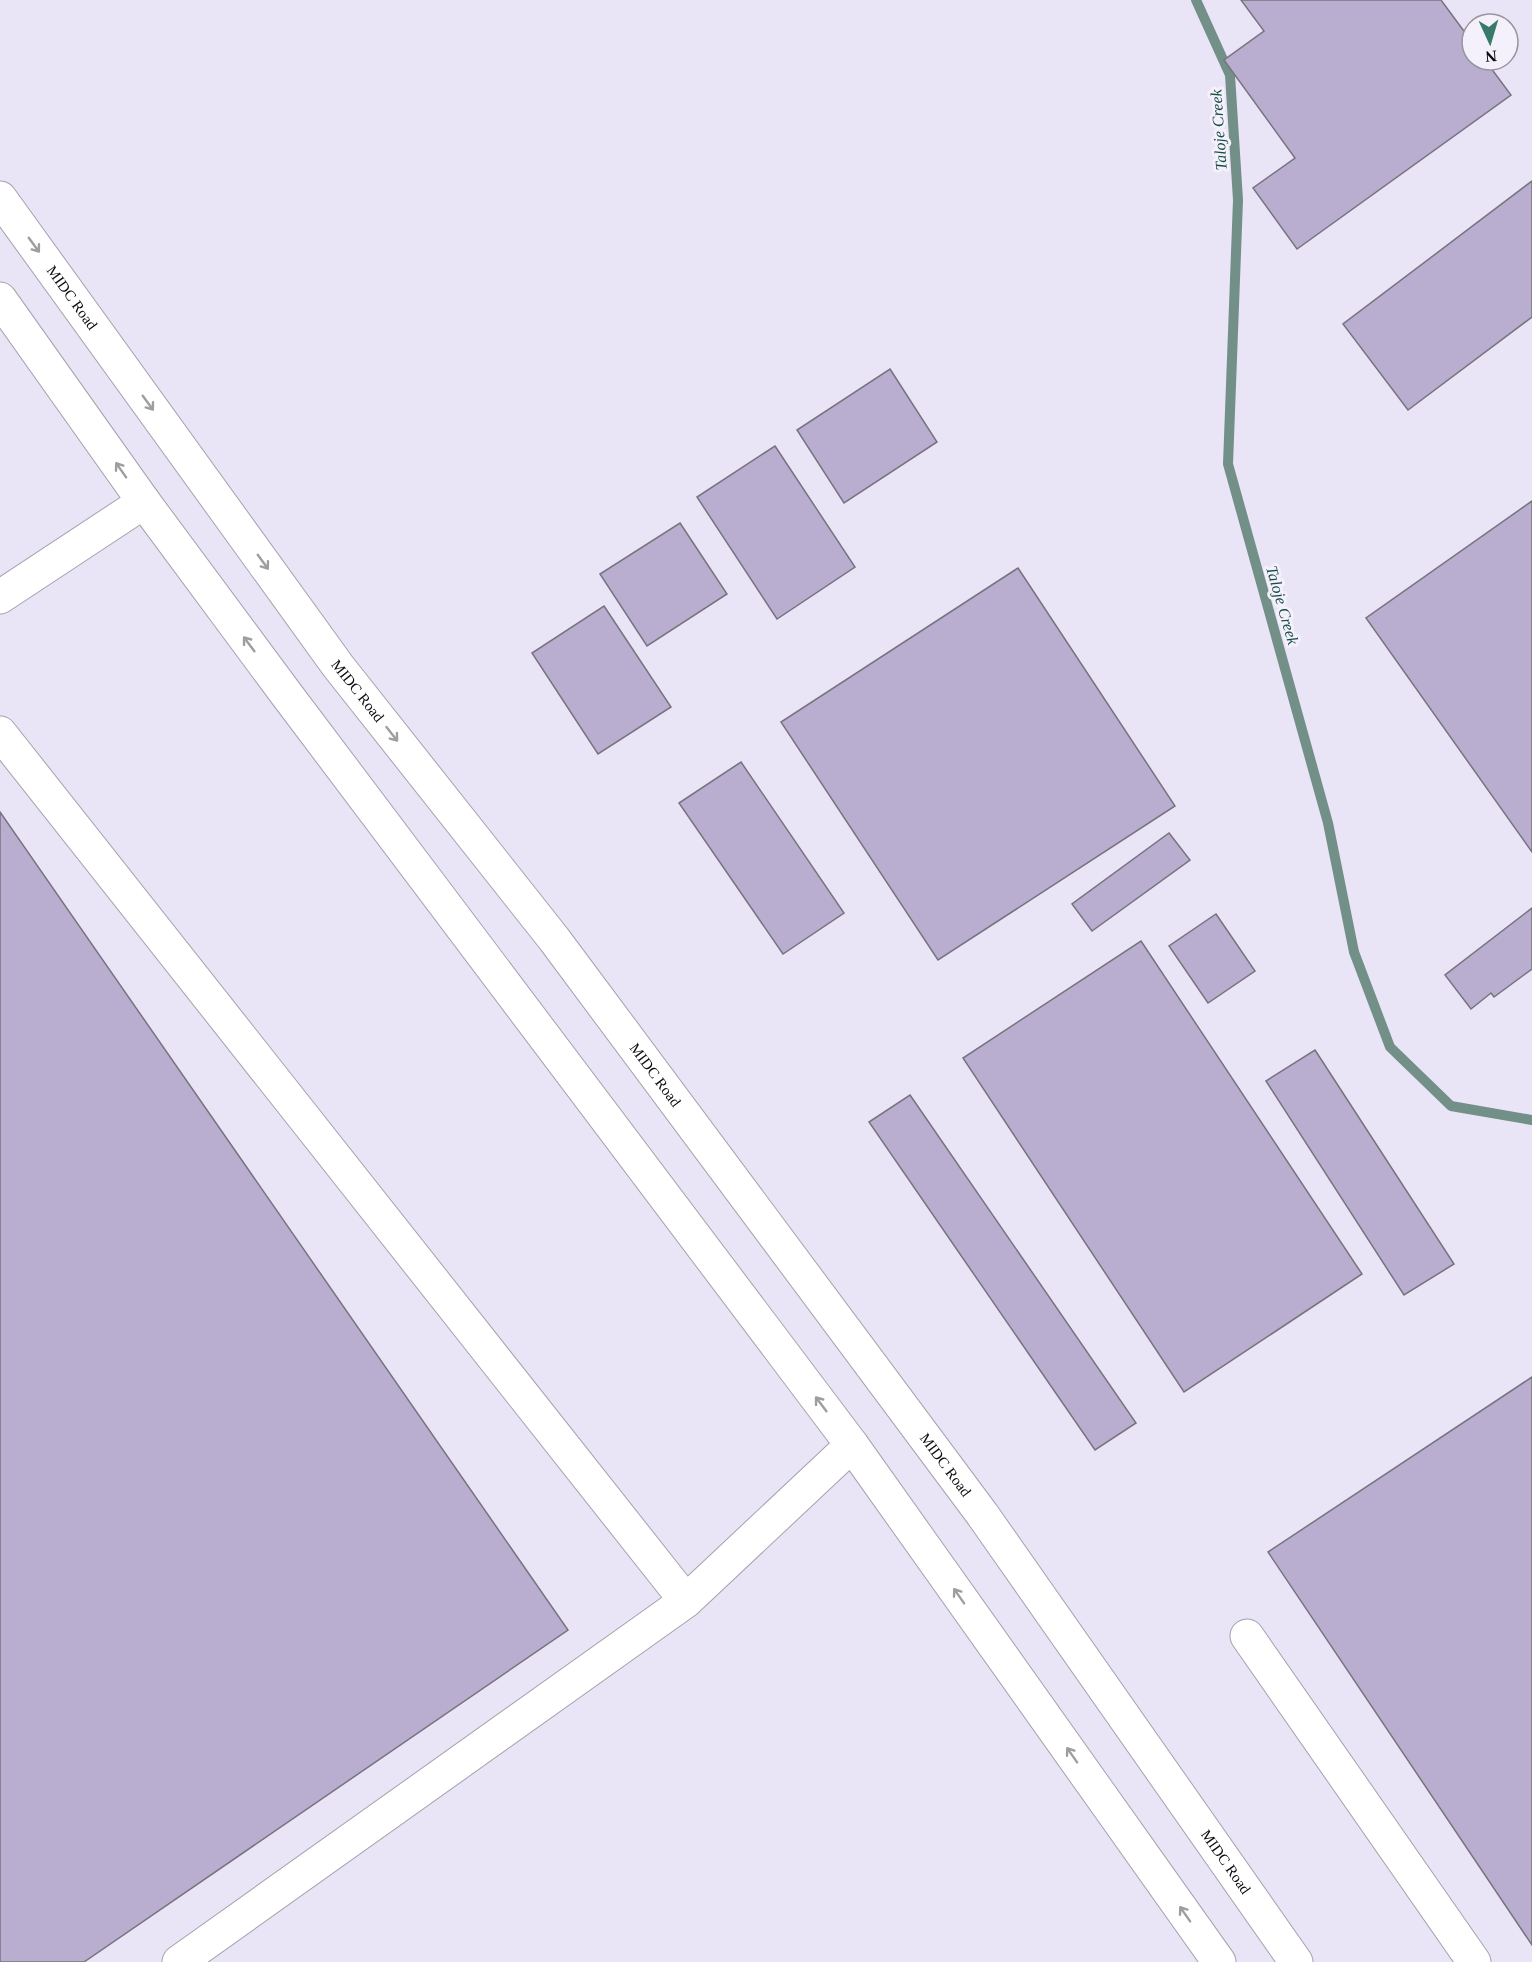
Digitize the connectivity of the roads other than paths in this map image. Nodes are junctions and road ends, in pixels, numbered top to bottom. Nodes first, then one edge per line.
1 (0, 198) edge
2 (0, 299) edge
3 (144, 502) junction
4 (0, 597) edge
5 (0, 733) edge
6 (852, 1445) junction
7 (686, 1601) junction
8 (1247, 1636) dead end
9 (179, 1962) edge
10 (1219, 1962) edge
11 (1296, 1962) edge
12 (1474, 1962) edge

1 -> 11 main road, MIDC Road
3 -> 2 main road
3 - 4 main road
6 -> 3 main road
5 - 7 main road
6 - 7 main road
10 -> 6 main road
7 - 9 main road
8 - 12 main road

